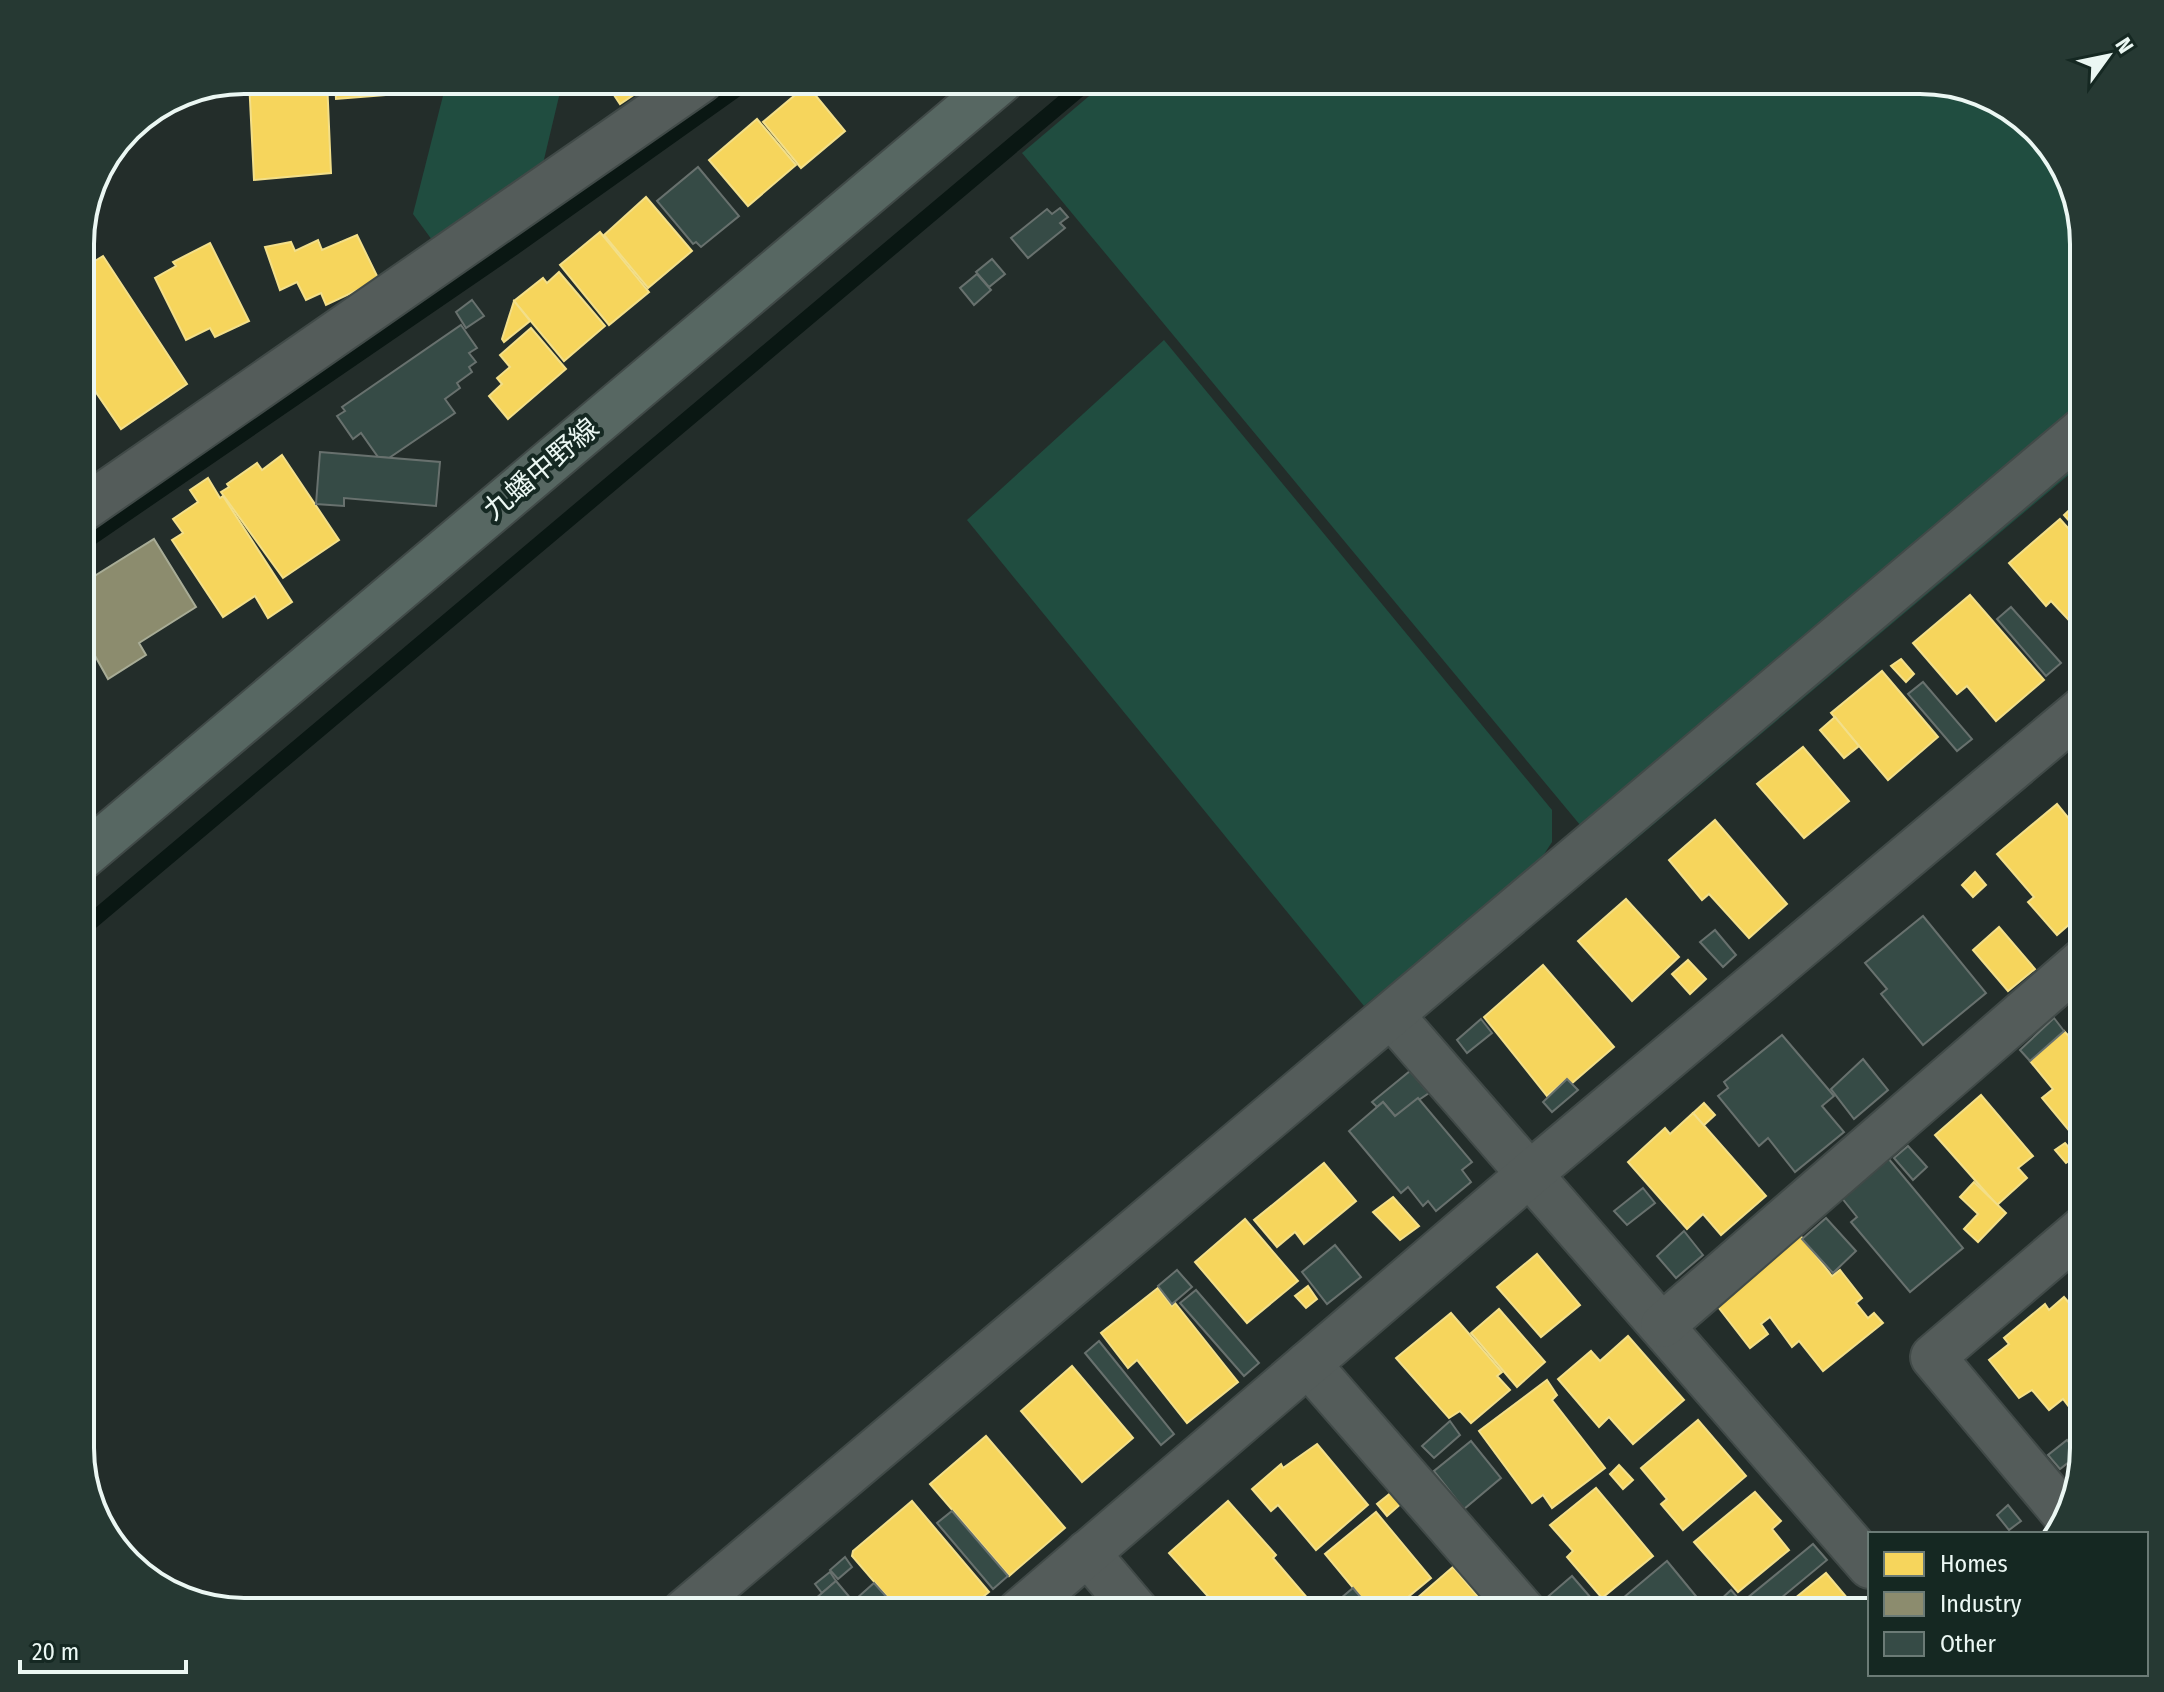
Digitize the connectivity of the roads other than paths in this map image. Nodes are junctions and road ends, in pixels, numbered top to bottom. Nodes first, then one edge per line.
1 (681, 94) edge
2 (985, 94) edge
3 (2070, 441) edge
4 (94, 501) edge
5 (2070, 720) edge
6 (94, 847) edge
7 (2070, 972) edge
8 (1392, 1016) junction
9 (1532, 1172) junction
10 (2070, 1240) edge
11 (1663, 1325) junction
12 (1308, 1364) junction
13 (2058, 1507) edge
14 (1087, 1553) junction
15 (1868, 1564) edge
16 (701, 1598) edge
17 (1035, 1598) edge
18 (1125, 1598) edge
19 (1512, 1598) edge

1 - 4 street
2 - 6 main road, 九蟠中野線
3 - 8 street
5 - 9 street
7 - 11 street
8 - 9 street
8 - 16 street
9 - 11 street
9 - 12 street
10 - 13 street
11 - 15 street
12 - 14 street
12 - 19 street
14 - 17 street
14 - 18 street

